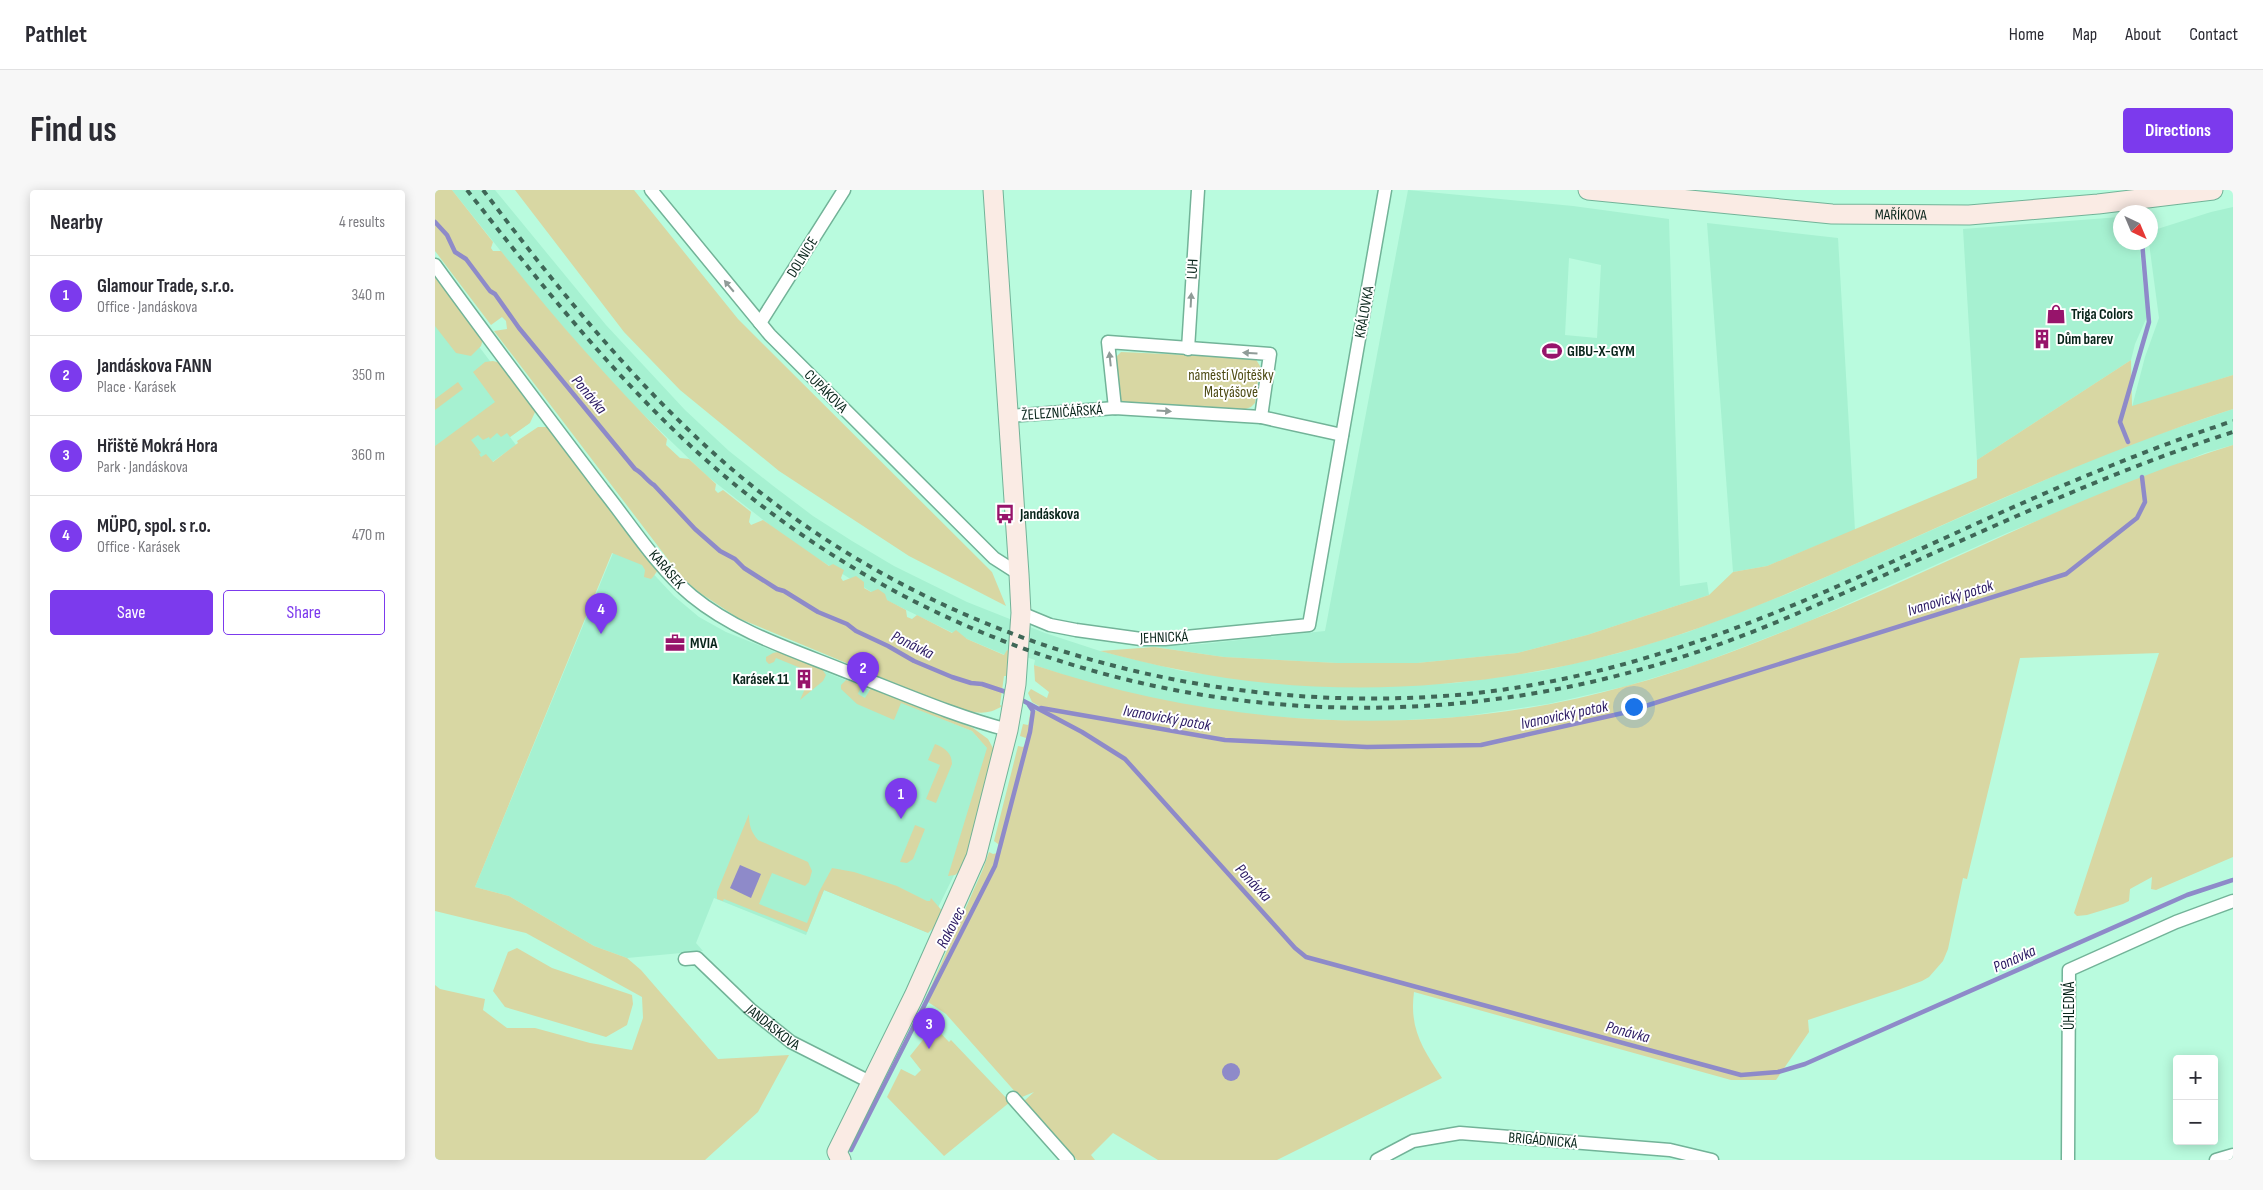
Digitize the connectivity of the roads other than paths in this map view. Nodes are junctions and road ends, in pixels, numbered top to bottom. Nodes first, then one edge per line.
1 (651, 190) edge
2 (844, 190) edge
3 (993, 190) edge
4 (1198, 190) edge
5 (1385, 190) edge
6 (1588, 190) edge
7 (2213, 190) edge
8 (435, 265) edge
9 (760, 323) junction
10 (1188, 349) junction
11 (1115, 408) junction
12 (1009, 416) junction
13 (1261, 417) junction
14 (1342, 435) junction
15 (1019, 574) junction
16 (1021, 613) junction
17 (1309, 625) joint
18 (1009, 730) junction
19 (2233, 901) edge
20 (685, 959) dead end
21 (872, 1083) junction
22 (1013, 1098) dead end
23 (2233, 1155) edge
24 (837, 1157) edge
25 (1068, 1160) edge
26 (1377, 1160) edge
27 (1712, 1160) edge
28 (2068, 1160) edge
29 (2216, 1160) edge

9 -> 1 street, CUPÁKOVA
2 - 9 street, DOLNICE
3 - 12 street
10 -> 4 street, LUH
5 - 14 street, KRÁLOVKA
6 - 7 street, MAŘÍKOVA
8 - 18 street, KARÁSEK
9 - 15 street, CUPÁKOVA
11 -> 10 street
13 -> 10 street
11 - 12 street, ŽELEZNIČÁŘSKÁ
11 -> 13 street
12 - 15 street
13 - 14 street
14 - 17 street, KRÁLOVKA
15 - 16 street
16 - 17 street, JEHNICKÁ
16 - 18 street
18 - 21 street
19 - 28 street, ÚHLEDNÁ
20 - 21 street, JANDÁSKOVA
21 - 24 street
22 - 25 street
23 - 29 street
26 - 27 street, BRIGÁDNICKÁ

